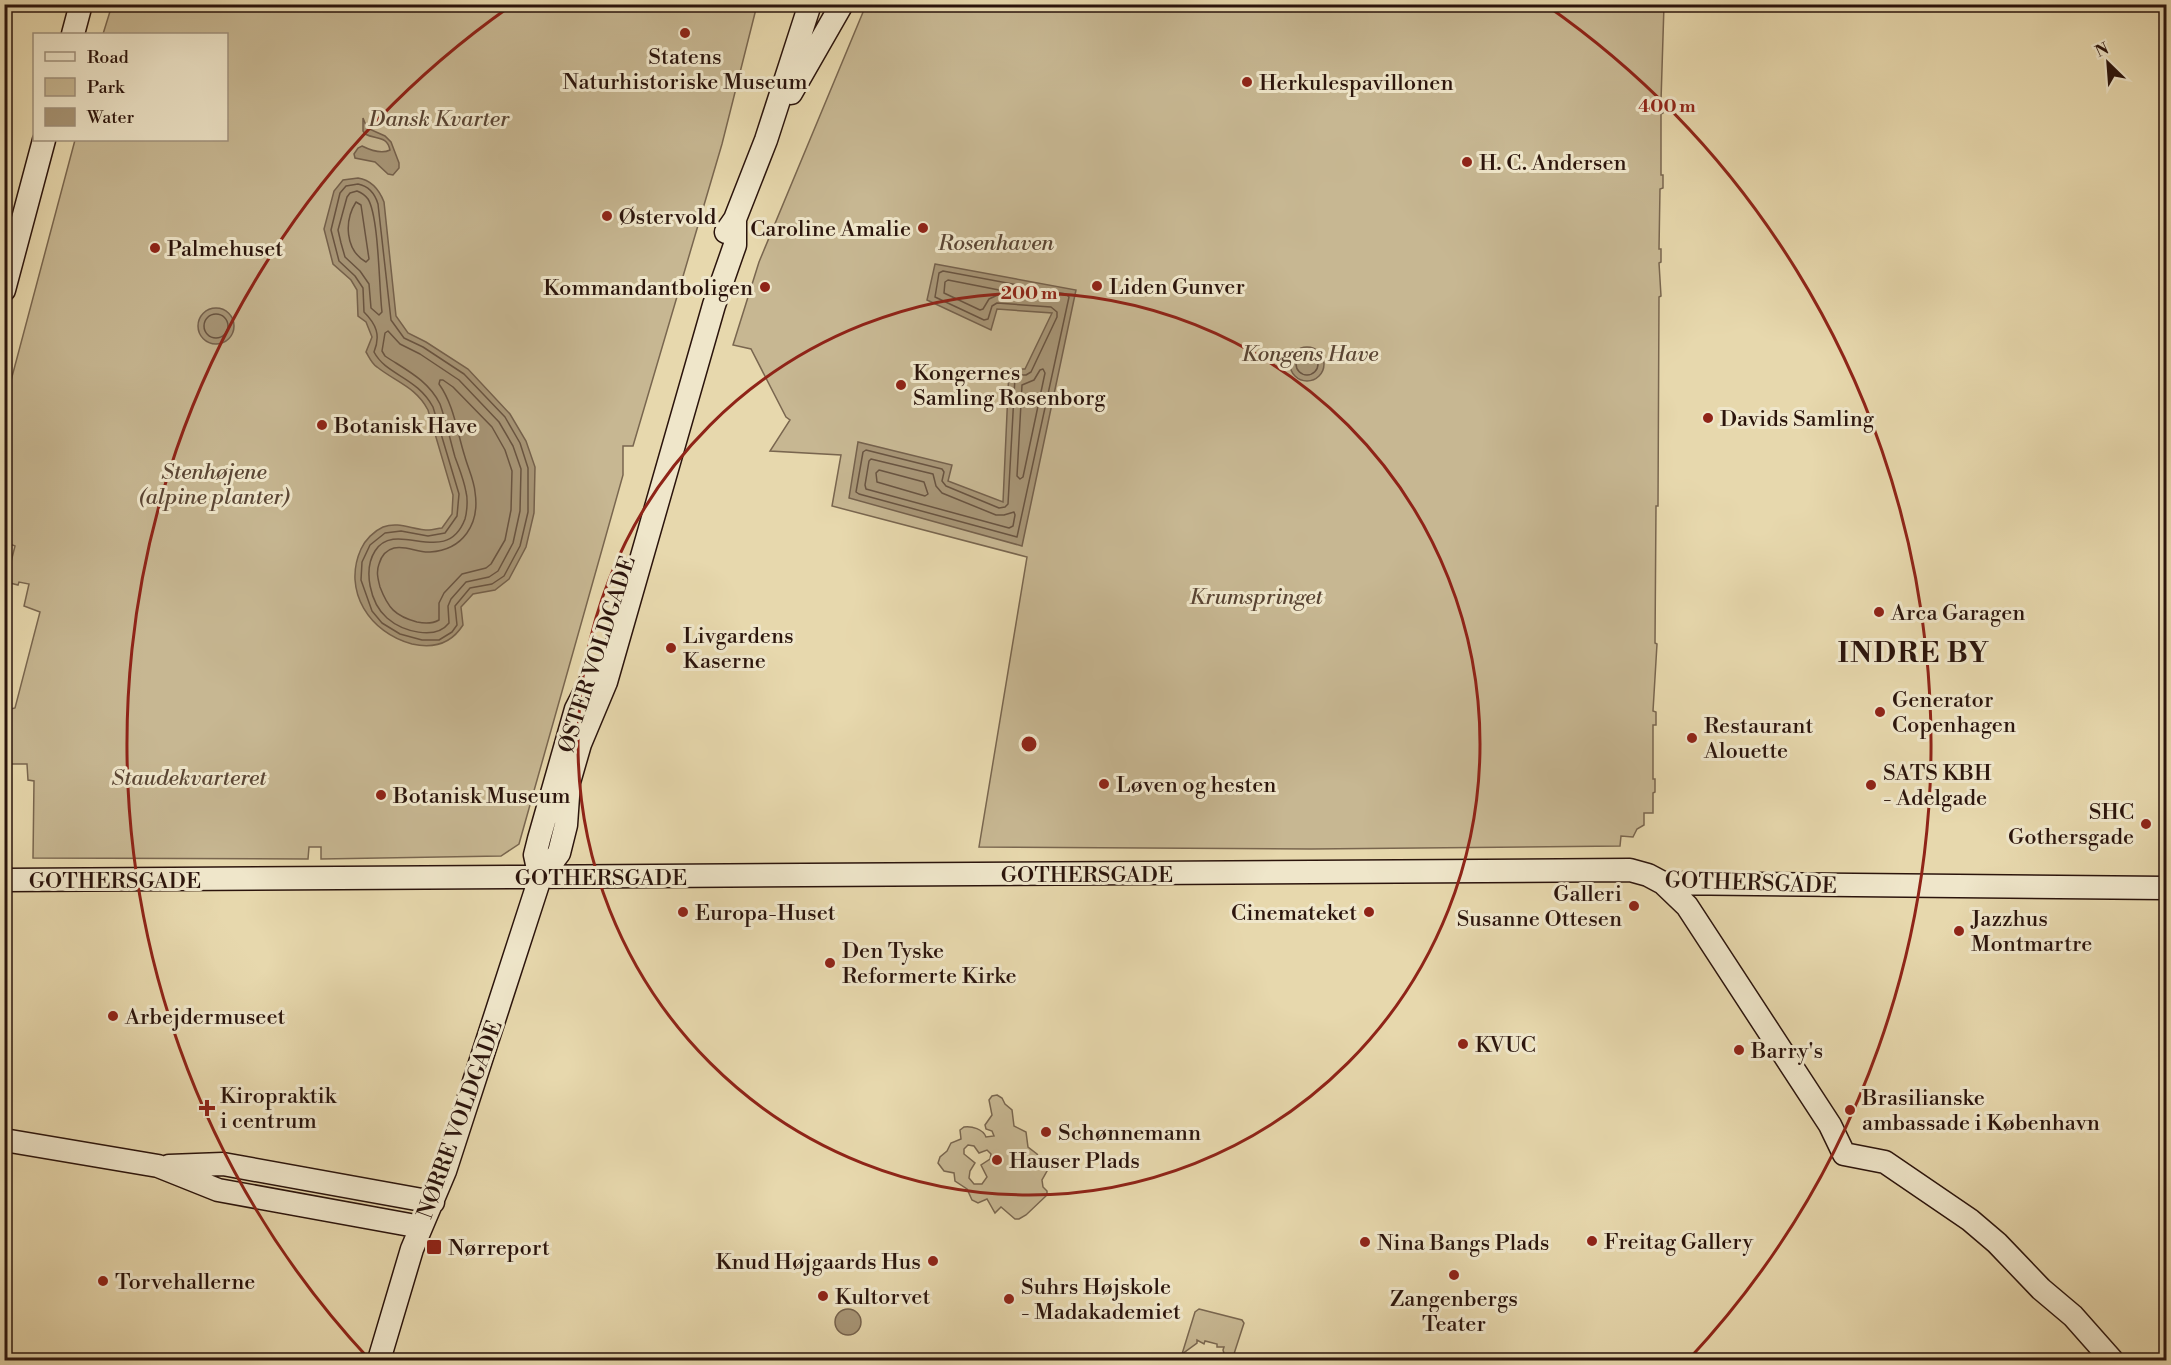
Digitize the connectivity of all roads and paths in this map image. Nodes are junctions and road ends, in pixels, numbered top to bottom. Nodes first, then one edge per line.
1 (81, 4) edge
2 (828, 4) edge
3 (843, 4) edge
4 (806, 10) edge
5 (73, 33) edge
6 (771, 125) junction
7 (44, 141) edge
8 (4, 290) edge
9 (540, 878) junction
10 (4, 880) edge
11 (1664, 883) junction
12 (2166, 888) edge
13 (13, 1141) edge
14 (158, 1166) junction
15 (433, 1203) junction
16 (421, 1227) junction
17 (378, 1360) edge
18 (2112, 1360) edge

1 - 5 street
2 - 6 street
3 - 6 street, ØSTER VOLDGADE
4 - 6 street, ØSTER VOLDGADE
6 - 9 street, ØSTER VOLDGADE
7 - 8 street
9 - 10 street, GOTHERSGADE
9 - 11 street, GOTHERSGADE
9 - 15 street, NØRRE VOLDGADE
11 - 12 street, GOTHERSGADE
11 - 18 street
13 - 14 street
14 - 15 street
14 - 16 street
15 - 16 street, NØRRE VOLDGADE
16 - 17 street, NØRRE VOLDGADE

